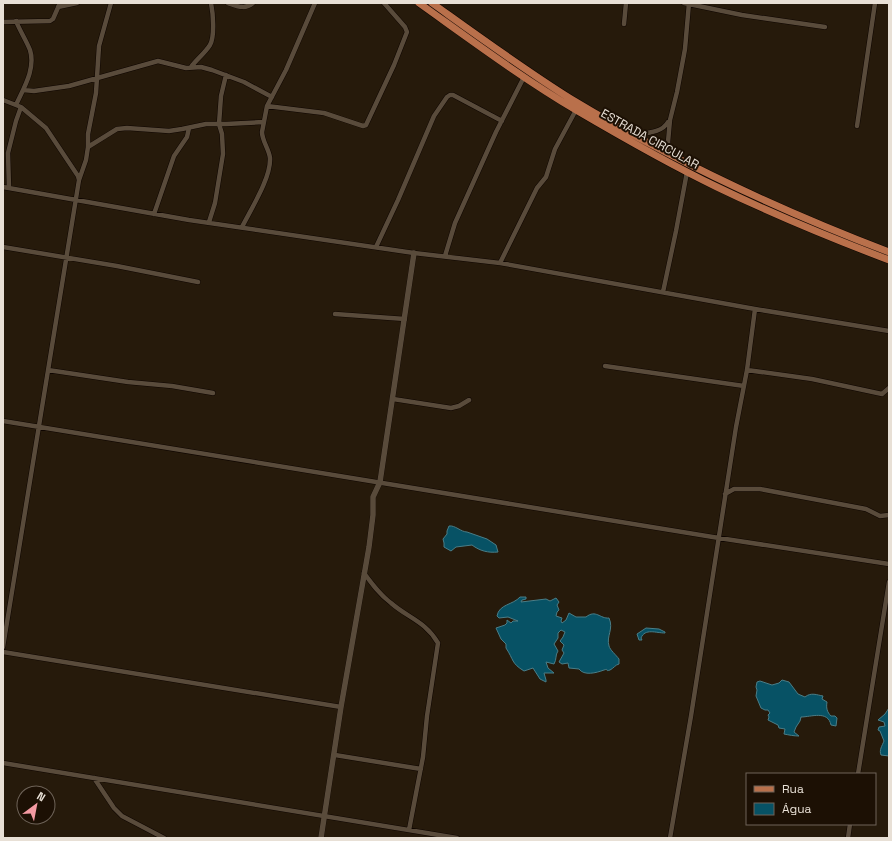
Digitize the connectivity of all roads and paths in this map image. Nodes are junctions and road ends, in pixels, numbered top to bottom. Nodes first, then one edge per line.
1 (77, 3) edge
2 (111, 3) edge
3 (211, 3) edge
4 (228, 3) edge
5 (254, 3) edge
6 (315, 3) edge
7 (384, 3) edge
8 (419, 3) edge
9 (432, 3) edge
10 (626, 3) edge
11 (688, 3) edge
12 (875, 3) edge
13 (59, 5) edge
14 (3, 22) edge
15 (16, 22) junction
16 (624, 24) dead end
17 (825, 27) dead end
18 (191, 67) junction
19 (226, 75) junction
20 (98, 77) junction
21 (524, 77) junction
22 (23, 90) junction
23 (272, 97) junction
24 (3, 100) edge
25 (18, 106) junction
26 (267, 106) junction
27 (576, 110) junction
28 (670, 120) junction
29 (502, 121) junction
30 (264, 122) junction
31 (219, 124) junction
32 (858, 126) dead end
33 (189, 128) junction
34 (634, 135) junction
35 (88, 147) junction
36 (669, 154) junction
37 (687, 172) junction
38 (79, 180) junction
39 (3, 187) edge
40 (9, 188) junction
41 (75, 199) junction
42 (154, 214) junction
43 (209, 222) junction
44 (242, 227) junction
45 (3, 247) edge
46 (376, 247) junction
47 (889, 252) edge
48 (414, 253) junction
49 (445, 256) junction
50 (66, 259) junction
51 (889, 260) edge
52 (500, 263) junction
53 (198, 282) dead end
54 (663, 292) junction
55 (755, 309) junction
56 (335, 314) dead end
57 (405, 319) junction
58 (889, 330) edge
59 (605, 366) dead end
60 (48, 370) junction
61 (747, 370) junction
62 (744, 386) junction
63 (889, 388) edge
64 (213, 393) dead end
65 (393, 399) junction
66 (469, 400) dead end
67 (3, 421) edge
68 (38, 427) junction
69 (380, 482) junction
70 (725, 494) junction
71 (889, 515) edge
72 (720, 528) junction
73 (719, 538) junction
74 (726, 539) junction
75 (889, 564) edge
76 (364, 573) junction
77 (889, 582) edge
78 (5, 623) edge
79 (3, 647) edge
80 (3, 652) edge
81 (341, 707) junction
82 (335, 755) junction
83 (3, 764) edge
84 (421, 769) junction
85 (858, 773) edge
86 (94, 778) junction
87 (324, 816) junction
88 (850, 825) edge
89 (409, 830) junction
90 (164, 838) edge
91 (321, 838) edge
92 (457, 838) edge
93 (670, 838) edge
94 (848, 838) edge

1 - 13 street
2 - 20 street
3 - 18 street
4 - 5 street
6 - 23 street
7 - 26 street
8 - 21 main road, ESTRADA CIRCULAR
9 - 34 main road, ESTRADA CIRCULAR
10 - 16 street
11 - 17 street
11 - 28 street
12 - 32 street
13 - 15 street
14 - 15 street
15 - 22 street
18 - 19 street
18 - 20 street
19 - 23 street
19 - 31 street
20 - 22 street
20 - 35 street
21 - 27 main road, ESTRADA CIRCULAR
21 - 29 street
22 - 25 street
23 - 26 street
24 - 25 street
25 - 38 street
25 - 40 street
26 - 30 street
27 - 37 main road, ESTRADA CIRCULAR
27 - 52 street
28 - 34 street
28 - 36 street
29 - 46 street
29 - 49 street
30 - 31 street
30 - 44 street
31 - 33 street
31 - 43 street
33 - 35 street
33 - 42 street
34 - 36 main road, ESTRADA CIRCULAR
35 - 38 street
36 - 47 main road, ESTRADA CIRCULAR
37 - 51 main road, ESTRADA CIRCULAR
37 - 54 street
38 - 41 street
39 - 40 street
40 - 41 street
41 - 42 street
41 - 50 street
42 - 43 street
43 - 44 street
44 - 46 street
45 - 50 street
46 - 48 street
48 - 49 street
48 - 57 street
49 - 52 street
50 - 53 street
50 - 60 street
52 - 54 street
54 - 55 street
55 - 58 street
55 - 61 street
56 - 57 street
57 - 65 street
59 - 62 street
60 - 64 street
60 - 68 street
61 - 62 street
61 - 63 street
62 - 70 street
65 - 66 street
65 - 69 street
67 - 68 street
68 - 69 street
68 - 78 street
69 - 73 street
69 - 76 street
70 - 71 street
70 - 72 street
72 - 73 street
72 - 74 street
73 - 74 street
73 - 93 street
74 - 75 street
76 - 81 street
76 - 84 street
77 - 85 street
78 - 79 street
80 - 81 street
81 - 82 street
82 - 84 street
82 - 87 street
83 - 86 street
84 - 89 street
86 - 87 street
86 - 90 street
87 - 89 street
87 - 91 street
88 - 94 street
89 - 92 street

